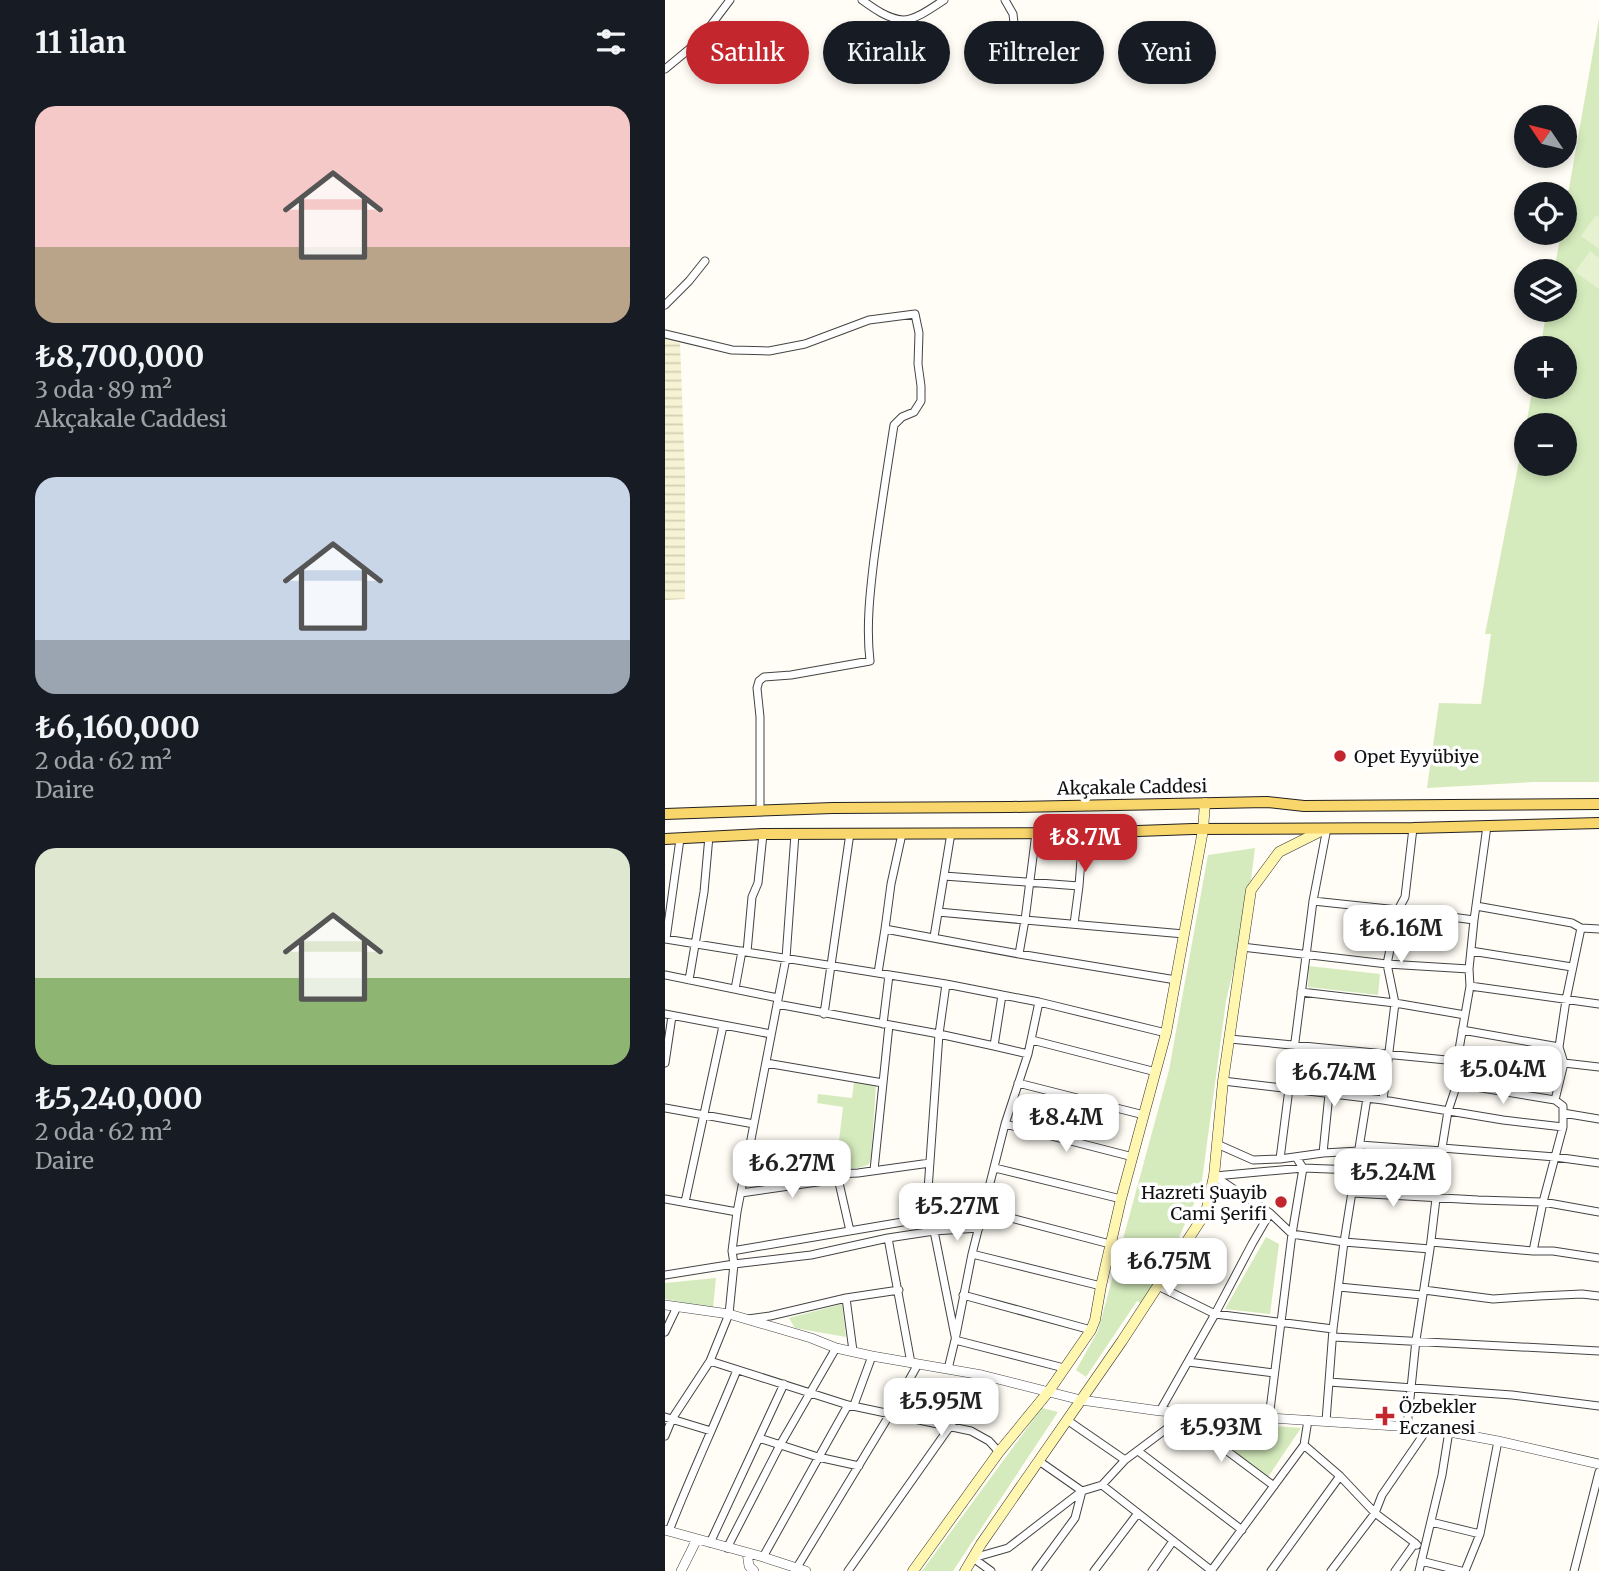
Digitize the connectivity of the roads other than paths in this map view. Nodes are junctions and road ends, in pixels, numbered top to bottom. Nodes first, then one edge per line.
1 (730, 0) edge
2 (862, 0) edge
3 (944, 0) edge
4 (1005, 0) edge
5 (1014, 21) edge
6 (665, 69) edge
7 (705, 261) dead end
8 (665, 305) edge
9 (665, 334) edge
10 (1205, 803) junction
11 (1599, 804) edge
12 (760, 811) junction
13 (665, 814) edge
14 (1599, 822) edge
15 (1487, 826) junction
16 (1327, 828) junction
17 (1412, 828) junction
18 (1203, 830) junction
19 (850, 833) junction
20 (951, 833) junction
21 (1036, 833) junction
22 (1083, 833) junction
23 (763, 834) junction
24 (795, 834) junction
25 (902, 834) junction
26 (709, 836) junction
27 (665, 839) edge
28 (680, 839) junction
29 (944, 876) junction
30 (1030, 882) junction
31 (1079, 886) junction
32 (1313, 901) junction
33 (1476, 906) junction
34 (1398, 910) junction
35 (938, 912) junction
36 (1025, 920) junction
37 (1474, 920) junction
38 (1074, 924) junction
39 (1581, 928) junction
40 (885, 929) junction
41 (1599, 929) edge
42 (1184, 933) junction
43 (934, 937) junction
44 (665, 939) edge
45 (697, 944) junction
46 (1242, 947) junction
47 (1471, 951) junction
48 (744, 952) junction
49 (1020, 954) junction
50 (1307, 954) junction
51 (786, 958) junction
52 (1387, 964) junction
53 (832, 965) junction
54 (1572, 967) junction
55 (1469, 969) junction
56 (878, 973) junction
57 (665, 975) edge
58 (889, 975) junction
59 (689, 980) junction
60 (1176, 980) junction
61 (946, 984) junction
62 (1470, 986) junction
63 (735, 989) junction
64 (1301, 992) junction
65 (1002, 995) junction
66 (1566, 1000) junction
67 (777, 1001) junction
68 (1039, 1002) junction
69 (1395, 1003) junction
70 (1599, 1004) edge
71 (824, 1014) junction
72 (669, 1015) edge
73 (1465, 1015) junction
74 (886, 1025) junction
75 (723, 1026) junction
76 (1462, 1030) junction
77 (1166, 1033) junction
78 (771, 1034) junction
79 (939, 1034) junction
80 (1230, 1039) junction
81 (1032, 1040) junction
82 (994, 1046) junction
83 (1295, 1046) junction
84 (1559, 1047) junction
85 (1028, 1054) junction
86 (1388, 1055) junction
87 (1457, 1061) junction
88 (665, 1063) edge
89 (766, 1063) junction
90 (1564, 1063) junction
91 (1599, 1067) edge
92 (1156, 1072) junction
93 (1223, 1081) junction
94 (883, 1083) junction
95 (1019, 1083) junction
96 (1457, 1084) junction
97 (1289, 1090) junction
98 (1329, 1094) junction
99 (1367, 1098) junction
100 (1383, 1100) junction
101 (1555, 1100) junction
102 (665, 1108) edge
103 (1448, 1111) junction
104 (1563, 1113) junction
105 (704, 1114) junction
106 (1145, 1115) junction
107 (1599, 1119) edge
108 (754, 1124) junction
109 (1005, 1124) junction
110 (1563, 1127) junction
111 (1217, 1144) junction
112 (1359, 1148) junction
113 (1442, 1150) junction
114 (1323, 1153) junction
115 (1133, 1157) junction
116 (1296, 1157) junction
117 (1555, 1157) junction
118 (1280, 1159) junction
119 (930, 1163) junction
120 (1599, 1163) edge
121 (995, 1168) junction
122 (1303, 1168) junction
123 (874, 1170) junction
124 (1355, 1170) junction
125 (1214, 1176) junction
126 (838, 1179) junction
127 (741, 1193) junction
128 (1352, 1193) junction
129 (1436, 1197) junction
130 (665, 1199) edge
131 (1121, 1199) junction
132 (685, 1202) junction
133 (1543, 1202) junction
134 (983, 1211) junction
135 (737, 1212) junction
136 (1599, 1212) edge
137 (1270, 1213) junction
138 (926, 1218) junction
139 (979, 1228) junction
140 (850, 1231) junction
141 (934, 1231) junction
142 (1292, 1234) junction
143 (888, 1238) junction
144 (1345, 1242) junction
145 (1110, 1244) junction
146 (1430, 1246) junction
147 (731, 1251) junction
148 (1533, 1251) junction
149 (972, 1254) junction
150 (1599, 1258) edge
151 (733, 1264) junction
152 (665, 1275) edge
153 (1101, 1286) junction
154 (1158, 1286) junction
155 (1339, 1287) junction
156 (899, 1290) junction
157 (1423, 1293) junction
158 (963, 1295) junction
159 (1599, 1296) edge
160 (846, 1298) junction
161 (665, 1304) edge
162 (677, 1307) junction
163 (729, 1314) junction
164 (1216, 1314) junction
165 (743, 1320) junction
166 (1281, 1323) junction
167 (1091, 1330) junction
168 (665, 1332) edge
169 (1333, 1333) junction
170 (955, 1340) junction
171 (1416, 1340) junction
172 (836, 1348) junction
173 (853, 1351) junction
174 (1599, 1351) edge
175 (872, 1356) junction
176 (710, 1361) junction
177 (1188, 1362) junction
178 (914, 1363) junction
179 (948, 1368) junction
180 (1064, 1368) junction
181 (737, 1370) junction
182 (1274, 1373) junction
183 (982, 1375) junction
184 (1329, 1382) junction
185 (784, 1384) junction
186 (1412, 1388) junction
187 (1049, 1391) junction
188 (811, 1393) junction
189 (1081, 1401) junction
190 (851, 1405) junction
191 (1599, 1406) edge
192 (1160, 1411) junction
193 (1184, 1412) junction
194 (891, 1414) junction
195 (669, 1418) edge
196 (1269, 1418) junction
197 (1067, 1420) junction
198 (1308, 1420) junction
199 (1177, 1421) junction
200 (1326, 1421) junction
201 (951, 1425) junction
202 (1407, 1427) junction
203 (1428, 1428) junction
204 (711, 1431) junction
205 (1449, 1431) junction
206 (665, 1436) edge
207 (759, 1438) junction
208 (1498, 1441) junction
209 (780, 1445) junction
210 (1304, 1445) junction
211 (1138, 1451) junction
212 (999, 1452) junction
213 (818, 1457) junction
214 (1125, 1460) junction
215 (1039, 1461) junction
216 (1599, 1464) edge
217 (859, 1466) junction
218 (1599, 1472) edge
219 (1340, 1476) junction
220 (1102, 1485) junction
221 (1274, 1486) junction
222 (1082, 1491) junction
223 (1137, 1513) junction
224 (1375, 1513) junction
225 (1431, 1522) junction
226 (1242, 1530) junction
227 (667, 1531) edge
228 (1480, 1534) junction
229 (697, 1539) junction
230 (1173, 1541) junction
231 (709, 1543) junction
232 (1415, 1543) junction
233 (727, 1548) junction
234 (1424, 1550) junction
235 (747, 1553) junction
236 (762, 1557) junction
237 (973, 1558) junction
238 (1421, 1561) junction
239 (796, 1569) junction
240 (681, 1571) edge
241 (754, 1571) edge
242 (806, 1571) edge
243 (848, 1571) edge
244 (913, 1571) edge
245 (965, 1571) edge
246 (991, 1571) edge
247 (1036, 1571) edge
248 (1094, 1571) edge
249 (1152, 1571) edge
250 (1211, 1571) edge
251 (1271, 1571) edge
252 (1331, 1571) edge
253 (1395, 1571) edge
254 (1419, 1571) edge
255 (1463, 1571) edge
256 (1574, 1571) edge

1 - 6 street
2 - 3 street
4 - 5 street
7 - 8 street
9 - 12 street
10 - 11 main road, Akçakale Caddesi
10 - 12 main road, Akçakale Caddesi
10 - 18 main road
12 - 13 main road, Akçakale Caddesi
14 - 15 main road
15 - 17 main road
15 - 33 street
16 - 17 main road
16 - 18 main road
16 - 32 street
16 - 46 main road
17 - 34 street
18 - 22 main road
18 - 42 main road
19 - 24 main road
19 - 25 main road
19 - 53 street
20 - 21 main road
20 - 25 main road
20 - 29 street
21 - 22 main road
21 - 30 street
22 - 31 street
23 - 24 main road
23 - 26 main road
23 - 48 street
24 - 51 street
25 - 40 street
26 - 28 main road
26 - 45 street
27 - 28 main road
28 - 44 street
29 - 30 street
29 - 35 street
30 - 31 street
30 - 36 street
31 - 38 street
32 - 34 street
32 - 50 street
33 - 37 street
33 - 39 street
34 - 37 street
34 - 52 street
35 - 36 street
35 - 43 street
36 - 38 street
36 - 49 street
37 - 47 street
38 - 42 street
39 - 41 street
39 - 54 street
40 - 43 street
40 - 56 street
42 - 60 main road
43 - 49 street
44 - 45 street
45 - 48 street
45 - 59 street
46 - 50 street
46 - 80 main road
47 - 54 street
47 - 55 street
48 - 51 street
48 - 63 street
49 - 60 street
50 - 52 street
50 - 64 street
51 - 53 street
51 - 67 street
52 - 55 street
52 - 69 street
53 - 56 street
53 - 71 street
54 - 66 street
55 - 62 street
56 - 58 street
57 - 59 street
58 - 61 street
58 - 74 street
59 - 63 street
60 - 77 main road
61 - 65 street
61 - 79 street
62 - 66 street
62 - 73 street
63 - 67 street
64 - 69 street
64 - 83 street
65 - 68 street
65 - 82 street
66 - 70 street
66 - 84 street
67 - 71 street
67 - 78 street
68 - 77 street
68 - 81 street
69 - 73 street
69 - 86 street
71 - 74 street
72 - 75 street
72 - 88 street
73 - 76 street
74 - 79 street
74 - 94 street
75 - 78 street
75 - 105 street
76 - 84 street
76 - 87 street
77 - 92 main road
78 - 89 street
79 - 82 street
79 - 119 street
80 - 83 street
80 - 93 main road
81 - 85 street
81 - 92 street
82 - 85 street
83 - 86 street
83 - 97 street
84 - 90 street
85 - 95 street
86 - 87 street
86 - 100 street
87 - 96 street
89 - 94 street
89 - 108 street
90 - 91 street
90 - 101 street
92 - 106 main road
93 - 97 street
93 - 111 main road
94 - 123 street
95 - 106 street
95 - 109 street
96 - 101 street
96 - 103 street
97 - 98 street
97 - 118 street
98 - 99 street
98 - 114 street
99 - 100 street
99 - 112 street
100 - 103 street
101 - 104 street
102 - 105 street
103 - 110 street
103 - 113 street
104 - 107 street
104 - 110 street
105 - 108 street
105 - 132 street
106 - 115 main road
108 - 127 street
109 - 115 street
109 - 121 street
110 - 117 street
111 - 118 street
111 - 125 main road
112 - 113 street
112 - 114 street
112 - 124 street
113 - 117 street
113 - 129 street
114 - 116 street
115 - 131 main road
116 - 118 street
116 - 122 street
117 - 120 street
117 - 133 street
119 - 123 street
119 - 138 street
121 - 131 street
121 - 134 street
122 - 124 street
122 - 125 street
122 - 142 street
123 - 126 street
124 - 128 street
125 - 137 street
125 - 154 main road
126 - 127 street
126 - 140 street
127 - 135 street
128 - 129 street
128 - 144 street
129 - 133 street
129 - 146 street
130 - 132 street
131 - 145 main road
132 - 135 street
133 - 136 street
133 - 148 street
134 - 139 street
134 - 145 street
135 - 147 street
137 - 142 street
137 - 164 street
138 - 139 street
138 - 140 street
139 - 141 street
139 - 149 street
140 - 147 street
141 - 143 street
141 - 170 street
142 - 144 street
142 - 166 street
143 - 151 street
143 - 156 street
144 - 146 street
144 - 155 street
145 - 153 main road
146 - 148 street
146 - 157 street
147 - 151 street
148 - 150 street
149 - 153 street
149 - 158 street
151 - 152 street
151 - 163 street
153 - 167 main road
154 - 164 street
154 - 189 main road
155 - 157 street
155 - 169 street
156 - 160 street
156 - 178 street
157 - 159 street
157 - 171 street
158 - 167 street
158 - 170 street
160 - 165 street
160 - 173 street
161 - 162 street
162 - 163 street
162 - 168 street
163 - 165 street
163 - 176 street
164 - 166 street
164 - 177 street
165 - 172 street
166 - 169 street
166 - 182 street
167 - 180 main road
169 - 171 street
169 - 184 street
170 - 179 street
170 - 180 street
171 - 174 street
171 - 186 street
172 - 173 street
172 - 188 street
173 - 175 street
175 - 178 street
175 - 190 street
176 - 181 street
176 - 195 street
177 - 182 street
177 - 192 street
178 - 179 street
178 - 194 street
179 - 183 street
180 - 187 main road
181 - 185 street
181 - 204 street
182 - 196 street
183 - 187 street
183 - 201 street
184 - 186 street
184 - 200 street
185 - 188 street
185 - 207 street
186 - 191 street
186 - 202 street
187 - 189 street
187 - 212 main road
188 - 190 street
188 - 209 street
189 - 192 street
189 - 197 main road
190 - 194 street
190 - 213 street
192 - 193 street
193 - 196 street
193 - 199 street
194 - 201 street
194 - 217 street
195 - 204 street
195 - 206 street
196 - 198 street
197 - 214 street
197 - 215 main road
198 - 200 street
198 - 210 street
199 - 211 street
199 - 221 street
200 - 202 street
201 - 212 street
201 - 243 street
202 - 203 street
203 - 205 street
203 - 224 street
204 - 227 street
205 - 208 street
205 - 225 street
207 - 209 street
207 - 231 street
208 - 216 street
208 - 228 street
209 - 213 street
209 - 233 street
210 - 219 street
210 - 221 street
211 - 214 street
211 - 226 street
212 - 244 main road
213 - 217 street
213 - 236 street
214 - 220 street
215 - 222 street
215 - 237 main road
217 - 239 street
218 - 256 street
219 - 224 street
219 - 251 street
220 - 222 street
220 - 223 street
221 - 226 street
222 - 237 street
222 - 247 street
223 - 230 street
223 - 248 street
224 - 232 street
224 - 252 street
225 - 228 street
225 - 234 street
226 - 250 street
227 - 229 street
228 - 255 street
229 - 231 street
229 - 240 street
230 - 249 street
230 - 250 street
231 - 233 street
232 - 234 street
232 - 253 street
233 - 235 street
234 - 238 street
235 - 236 street
235 - 241 street
236 - 239 street
237 - 245 main road
237 - 246 street
238 - 254 street
238 - 255 street
239 - 242 street

